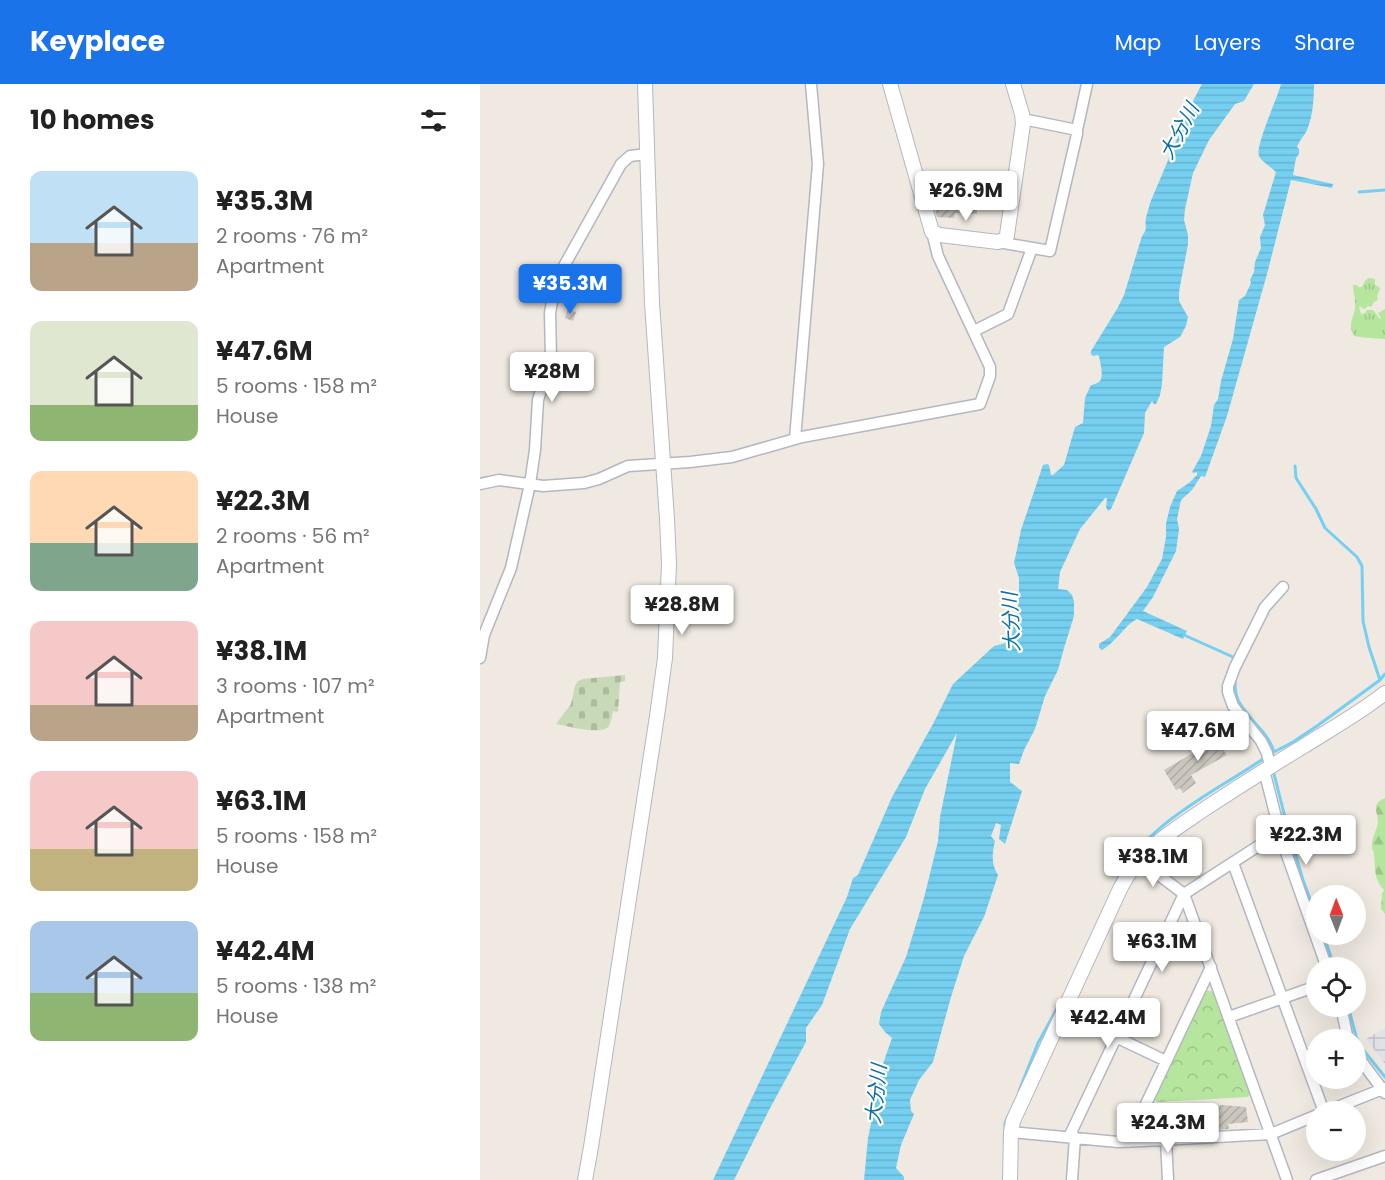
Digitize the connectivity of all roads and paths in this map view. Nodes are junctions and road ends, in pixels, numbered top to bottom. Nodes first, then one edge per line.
1 (645, 84) edge
2 (811, 84) edge
3 (890, 84) edge
4 (1013, 84) edge
5 (1088, 84) edge
6 (1023, 119) junction
7 (1077, 130) junction
8 (647, 154) junction
9 (931, 228) junction
10 (999, 242) junction
11 (1032, 248) junction
12 (974, 331) junction
13 (795, 439) junction
14 (663, 465) junction
15 (480, 484) edge
16 (530, 484) junction
17 (1283, 587) dead end
18 (480, 658) edge
19 (1385, 693) edge
20 (1267, 768) junction
21 (1280, 832) junction
22 (1139, 860) junction
23 (1233, 863) junction
24 (1184, 894) junction
25 (1323, 957) edge
26 (1211, 967) junction
27 (1306, 990) edge
28 (1282, 998) junction
29 (1063, 1012) junction
30 (1229, 1017) junction
31 (1116, 1037) junction
32 (1166, 1061) junction
33 (1366, 1067) edge
34 (1384, 1090) edge
35 (1321, 1101) edge
36 (1354, 1101) edge
37 (1306, 1120) edge
38 (1011, 1132) junction
39 (1271, 1134) junction
40 (1072, 1137) junction
41 (1166, 1140) junction
42 (1128, 1142) junction
43 (1385, 1156) edge
44 (585, 1180) edge
45 (1010, 1180) edge
46 (1072, 1180) edge
47 (1168, 1180) edge
48 (1287, 1180) edge
49 (1316, 1180) edge

1 - 8 street
2 - 13 street
3 - 9 street
4 - 6 street
5 - 7 street
6 - 7 street
6 - 10 street
7 - 11 street
8 - 14 street
8 - 16 street
9 - 10 street
9 - 12 street
10 - 11 street
11 - 12 street
12 - 13 street
13 - 14 street
14 - 16 street
14 - 44 street
15 - 16 street
16 - 18 street
17 - 20 street
19 - 20 street
20 - 21 street
20 - 22 street
21 - 23 street
21 - 25 street
22 - 24 street
22 - 29 street
23 - 24 street
23 - 28 street
24 - 26 street
24 - 31 street
26 - 30 street
26 - 32 street
27 - 28 street
28 - 30 street
28 - 35 street
29 - 31 street
29 - 38 street
30 - 39 street
31 - 32 street
31 - 40 street
32 - 42 street
33 - 34 street
34 - 36 street
37 - 39 street
38 - 40 street
38 - 45 street
39 - 41 street
39 - 48 street
40 - 42 street
40 - 46 street
41 - 42 street
41 - 47 street
43 - 49 street

